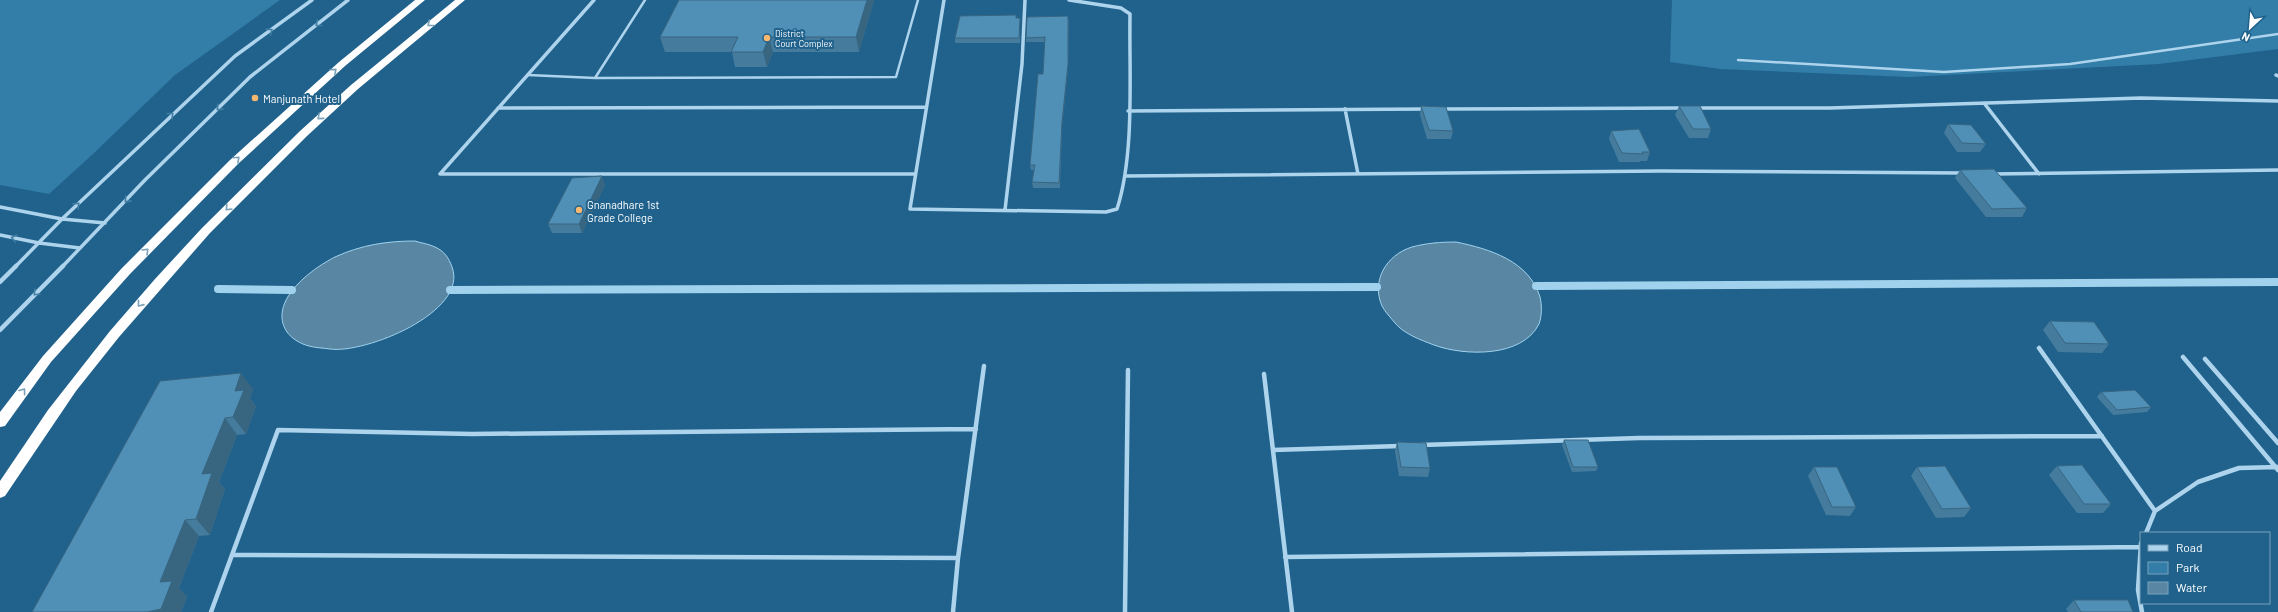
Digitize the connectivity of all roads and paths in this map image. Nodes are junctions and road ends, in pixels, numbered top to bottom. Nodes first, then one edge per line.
1 (312, 0) edge
2 (348, 0) edge
3 (421, 0) edge
4 (461, 0) edge
5 (594, 0) edge
6 (645, 0) edge
7 (918, 0) edge
8 (944, 0) edge
9 (1026, 0) edge
10 (1069, 0) edge
11 (2278, 34) edge
12 (1738, 60) dead end
13 (528, 75) junction
14 (595, 78) junction
15 (2278, 101) edge
16 (1984, 103) junction
17 (926, 107) junction
18 (498, 108) junction
19 (1687, 108) edge
20 (1695, 108) edge
21 (1433, 109) edge
22 (1440, 109) edge
23 (1345, 110) junction
24 (1128, 111) junction
25 (2278, 170) edge
26 (1964, 173) edge
27 (915, 174) junction
28 (1358, 174) junction
29 (1988, 174) edge
30 (2039, 174) junction
31 (1125, 176) junction
32 (0, 207) edge
33 (1005, 210) junction
34 (62, 219) junction
35 (106, 223) junction
36 (0, 235) edge
37 (39, 243) junction
38 (80, 248) junction
39 (0, 282) edge
40 (0, 330) edge
41 (2039, 348) dead end
42 (2183, 357) dead end
43 (2205, 359) dead end
44 (984, 366) dead end
45 (1128, 370) dead end
46 (1264, 374) dead end
47 (0, 422) edge
48 (976, 429) junction
49 (2102, 436) junction
50 (2278, 443) edge
51 (1416, 445) edge
52 (1408, 446) edge
53 (1273, 450) junction
54 (2277, 468) edge
55 (0, 492) edge
56 (2155, 511) junction
57 (2146, 532) edge
58 (2140, 545) edge
59 (234, 554) junction
60 (958, 558) junction
61 (1285, 558) junction
62 (2140, 601) edge
63 (211, 612) edge
64 (953, 612) edge
65 (1125, 612) edge
66 (1292, 612) edge

34 -> 1 street
2 -> 35 street
47 -> 3 highway
4 -> 55 highway
5 - 13 street
6 - 14 lane
7 - 14 lane
8 - 17 street
9 - 33 street
10 - 24 street
11 - 12 lane
13 - 14 lane
13 - 18 street
15 - 16 street
16 - 20 street
16 - 30 street
17 - 18 street
17 - 27 street
18 - 27 street
19 - 22 street
21 - 23 street
23 - 24 street
23 - 28 street
24 - 31 street
25 - 30 street
26 - 28 street
27 - 33 street
28 - 31 street
29 - 30 street
31 - 33 street
32 - 34 street
34 - 35 street
34 - 37 street
35 - 38 street
37 -> 36 street
37 - 38 street
37 - 39 street
38 -> 40 street
41 - 49 street
42 - 54 street
43 - 50 street
44 - 48 street
45 - 65 street
46 - 53 street
48 - 59 street
48 - 60 street
49 - 51 street
49 - 56 street
52 - 53 street
53 - 61 street
54 - 56 street
56 - 57 street
58 - 61 street
58 - 62 street
59 - 60 street
59 - 63 street
60 - 64 street
61 - 66 street

